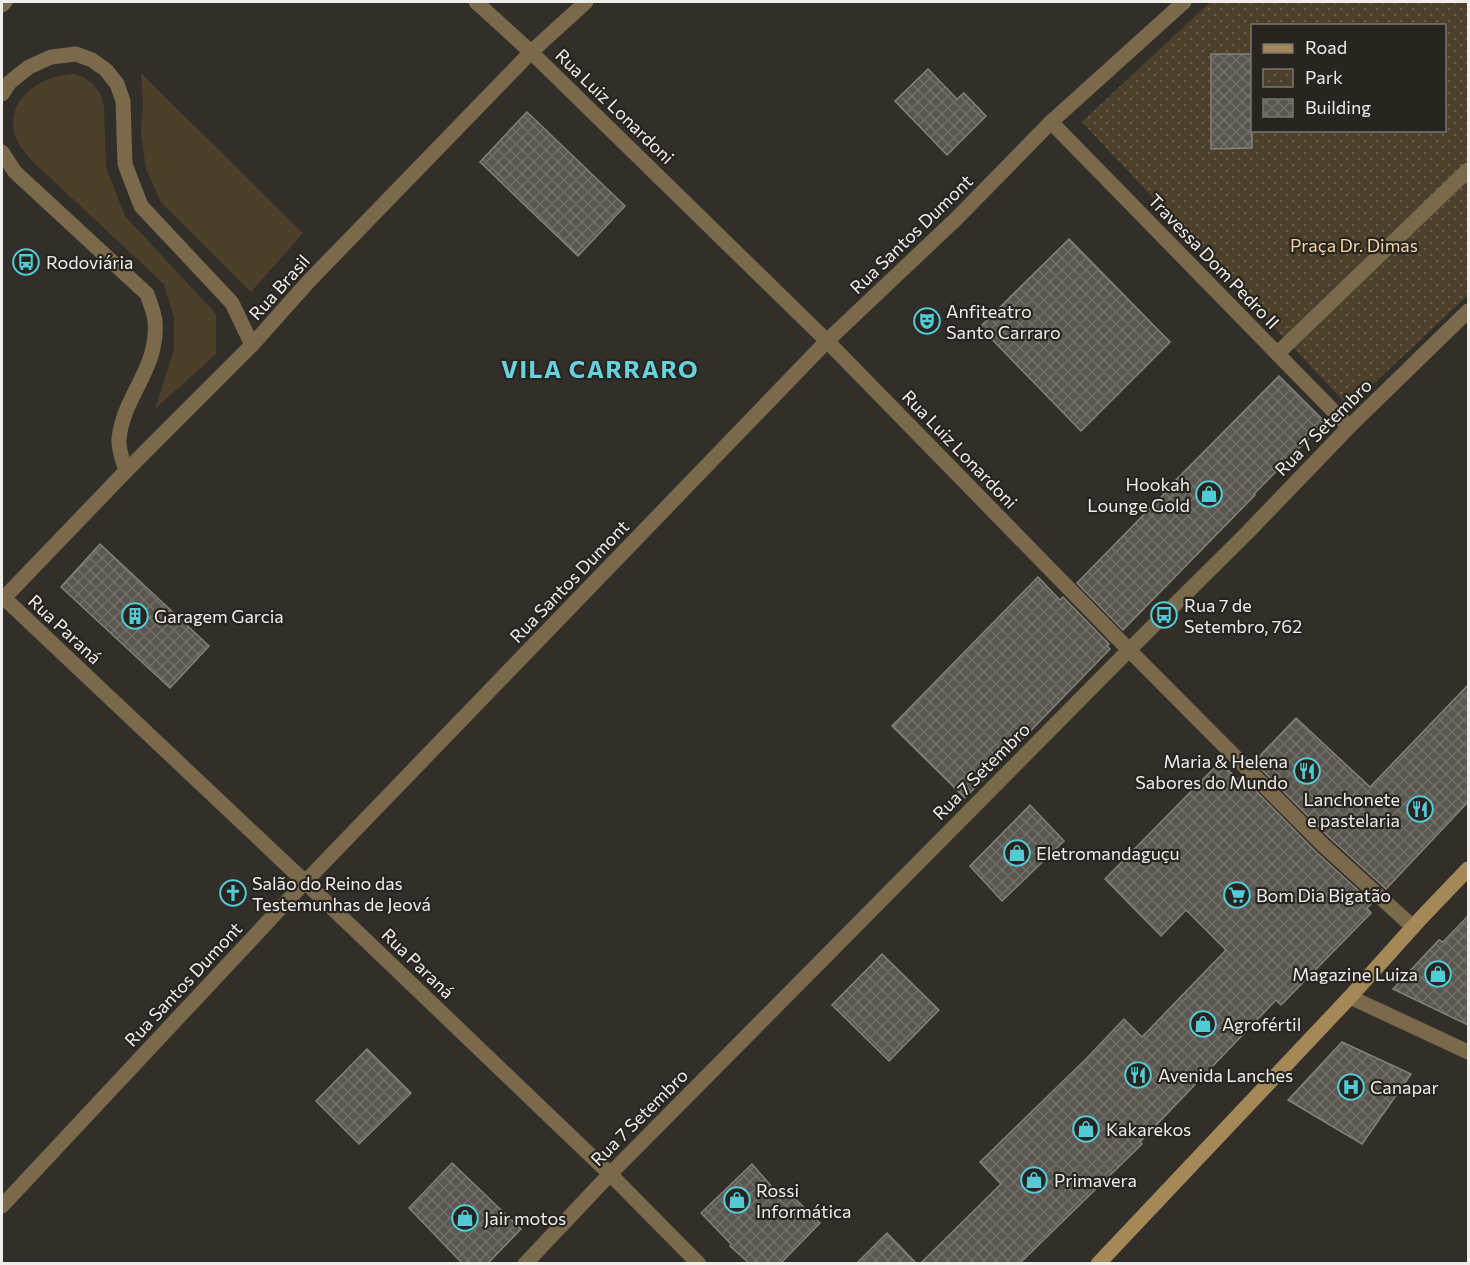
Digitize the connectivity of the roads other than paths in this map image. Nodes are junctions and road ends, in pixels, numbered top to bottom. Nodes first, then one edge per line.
1 (5, 2) edge
2 (476, 2) edge
3 (586, 2) edge
4 (1184, 2) edge
5 (2, 5) edge
6 (531, 52) junction
7 (2, 93) edge
8 (1051, 122) junction
9 (2, 152) edge
10 (1468, 170) edge
11 (1468, 311) edge
12 (827, 341) junction
13 (252, 345) junction
14 (1278, 353) junction
15 (1348, 427) junction
16 (126, 471) junction
17 (2, 598) edge
18 (1129, 650) junction
19 (1468, 869) edge
20 (305, 882) junction
21 (1413, 927) junction
22 (1350, 997) junction
23 (1468, 1052) edge
24 (610, 1174) junction
25 (2, 1206) edge
26 (525, 1263) edge
27 (699, 1263) edge
28 (1098, 1263) edge

1 - 5 street
2 - 6 street, Rua Luiz Lonardoni
3 - 6 street, Rua Brasil
4 - 8 street, Rua Santos Dumont
6 - 12 street, Rua Luiz Lonardoni
6 - 13 street, Rua Brasil
7 - 13 street
8 - 12 street, Rua Santos Dumont
8 - 14 street, Travessa Dom Pedro II
9 - 16 street
10 - 14 street
11 - 15 street, Rua 7 Setembro
12 - 18 street, Rua Luiz Lonardoni
12 - 20 street, Rua Santos Dumont
13 - 16 street, Rua Brasil
14 - 15 street, Travessa Dom Pedro II
15 - 18 street, Rua 7 Setembro
16 - 17 street, Rua Brasil
17 - 20 street, Rua Paraná
18 - 21 street, Rua Luiz Lonardoni
18 - 24 street, Rua 7 Setembro
19 - 21 main road
20 - 24 street, Rua Paraná
20 - 25 street, Rua Santos Dumont
21 - 22 main road
22 - 23 street
22 - 28 main road
24 - 26 street, Rua 7 Setembro
24 - 27 street, Rua Paraná

